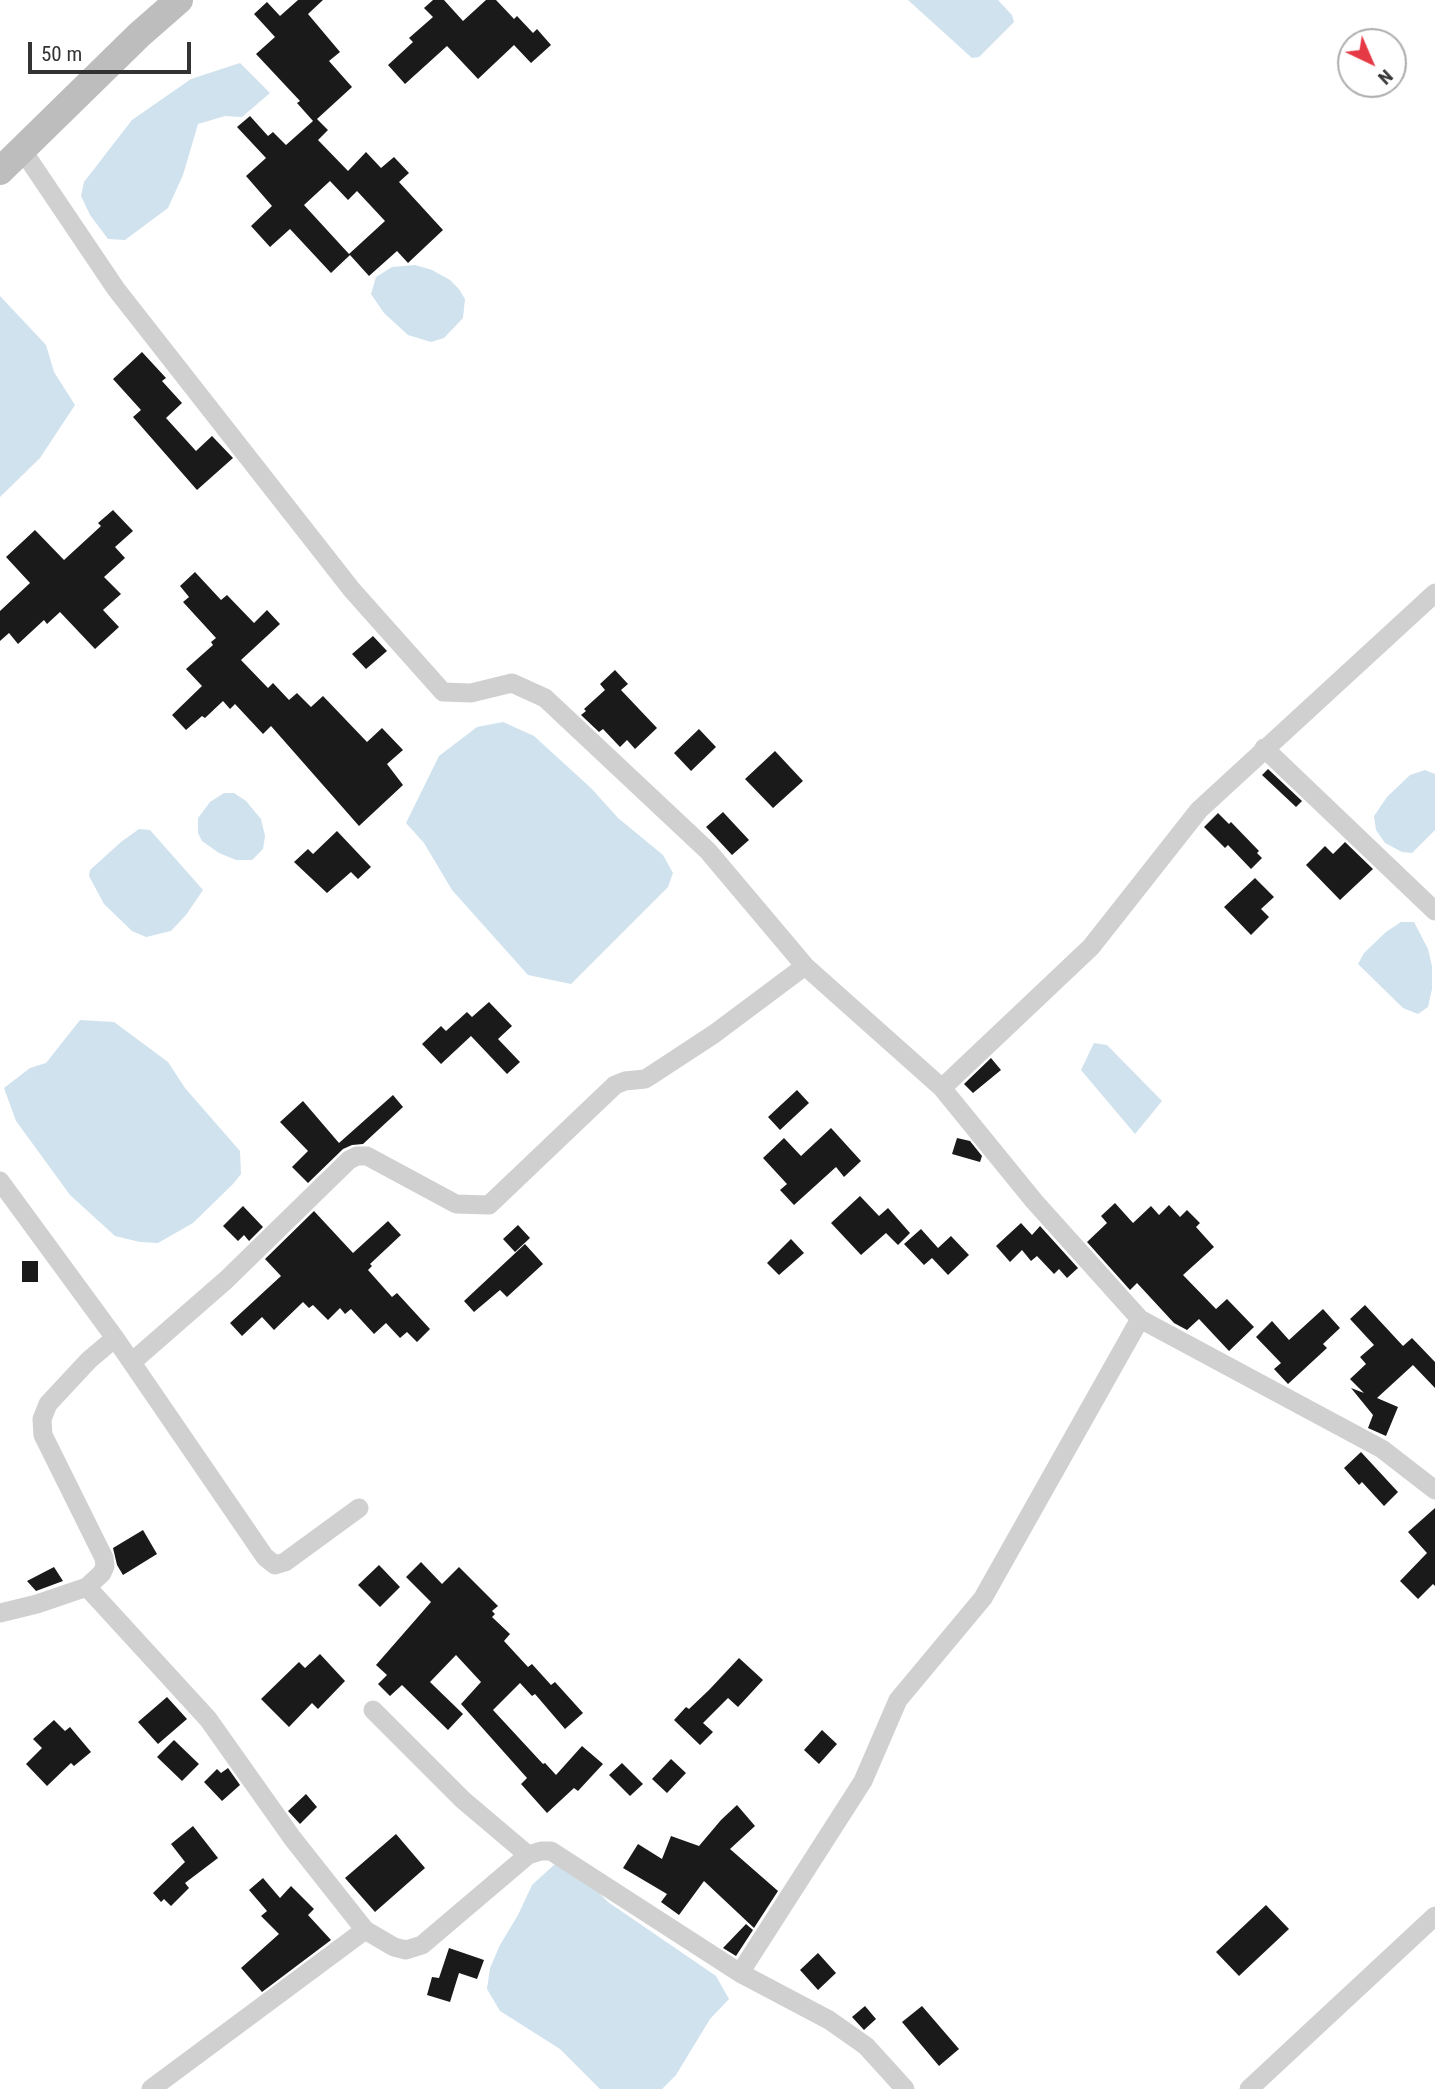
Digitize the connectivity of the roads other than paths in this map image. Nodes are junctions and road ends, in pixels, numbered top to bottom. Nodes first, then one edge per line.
1 (179, 0) edge
2 (23, 151) junction
3 (0, 171) edge
4 (1435, 593) edge
5 (1264, 748) junction
6 (1435, 911) edge
7 (804, 966) junction
8 (942, 1087) junction
9 (0, 1181) edge
10 (1140, 1319) junction
11 (116, 1338) junction
12 (132, 1362) junction
13 (1435, 1490) edge
14 (359, 1508) dead end
15 (87, 1587) junction
16 (0, 1613) edge
17 (373, 1710) dead end
18 (528, 1855) junction
19 (1435, 1916) edge
20 (365, 1930) junction
21 (740, 1973) junction
22 (150, 2089) edge
23 (905, 2089) edge
24 (1249, 2089) edge

1 - 2 main road
2 - 3 main road
2 - 7 street
4 - 5 street
5 - 6 street
5 - 8 street
7 - 8 street
7 - 12 street
8 - 10 street
9 - 11 street
10 - 13 street
10 - 21 street
11 - 12 street
11 - 15 street
12 - 14 street
15 - 16 street
15 - 20 street
17 - 18 street
18 - 20 street
18 - 21 street
19 - 24 street
20 - 22 street
21 - 23 street

